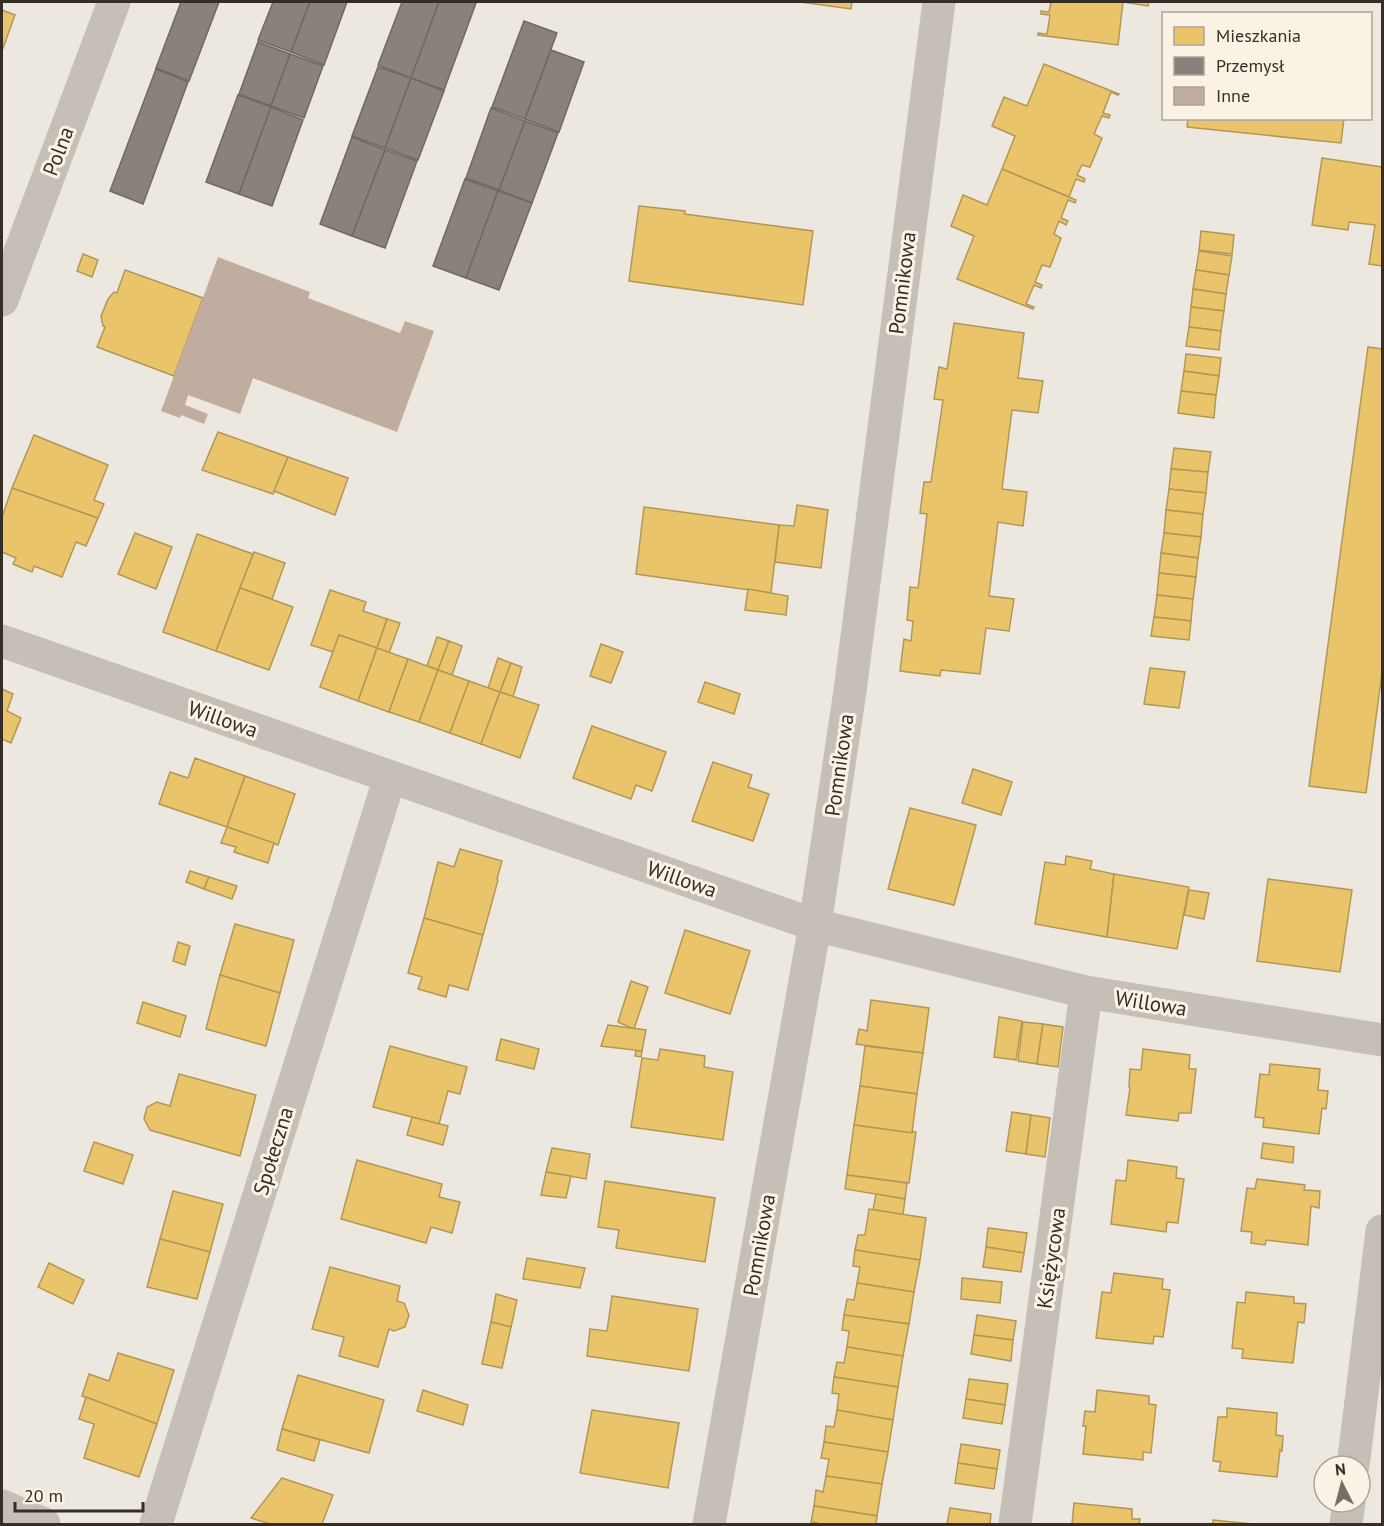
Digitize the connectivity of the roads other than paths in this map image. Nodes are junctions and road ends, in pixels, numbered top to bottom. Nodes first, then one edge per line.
1 (114, 2) edge
2 (939, 2) edge
3 (2, 300) edge
4 (2, 641) edge
5 (390, 777) junction
6 (815, 925) junction
7 (1086, 993) junction
8 (1383, 1040) edge
9 (1383, 1231) edge
10 (1355, 1454) edge
11 (2, 1506) edge
12 (44, 1524) edge
13 (156, 1524) edge
14 (709, 1524) edge
15 (1015, 1524) edge

1 - 3 street, Polna
2 - 6 street, Pomnikowa
4 - 5 street, Willowa
5 - 6 street, Willowa
5 - 13 street, Społeczna
6 - 7 street, Willowa
6 - 14 street, Pomnikowa
7 - 8 street, Willowa
7 - 15 street, Księżycowa
9 - 10 street
11 - 12 street

